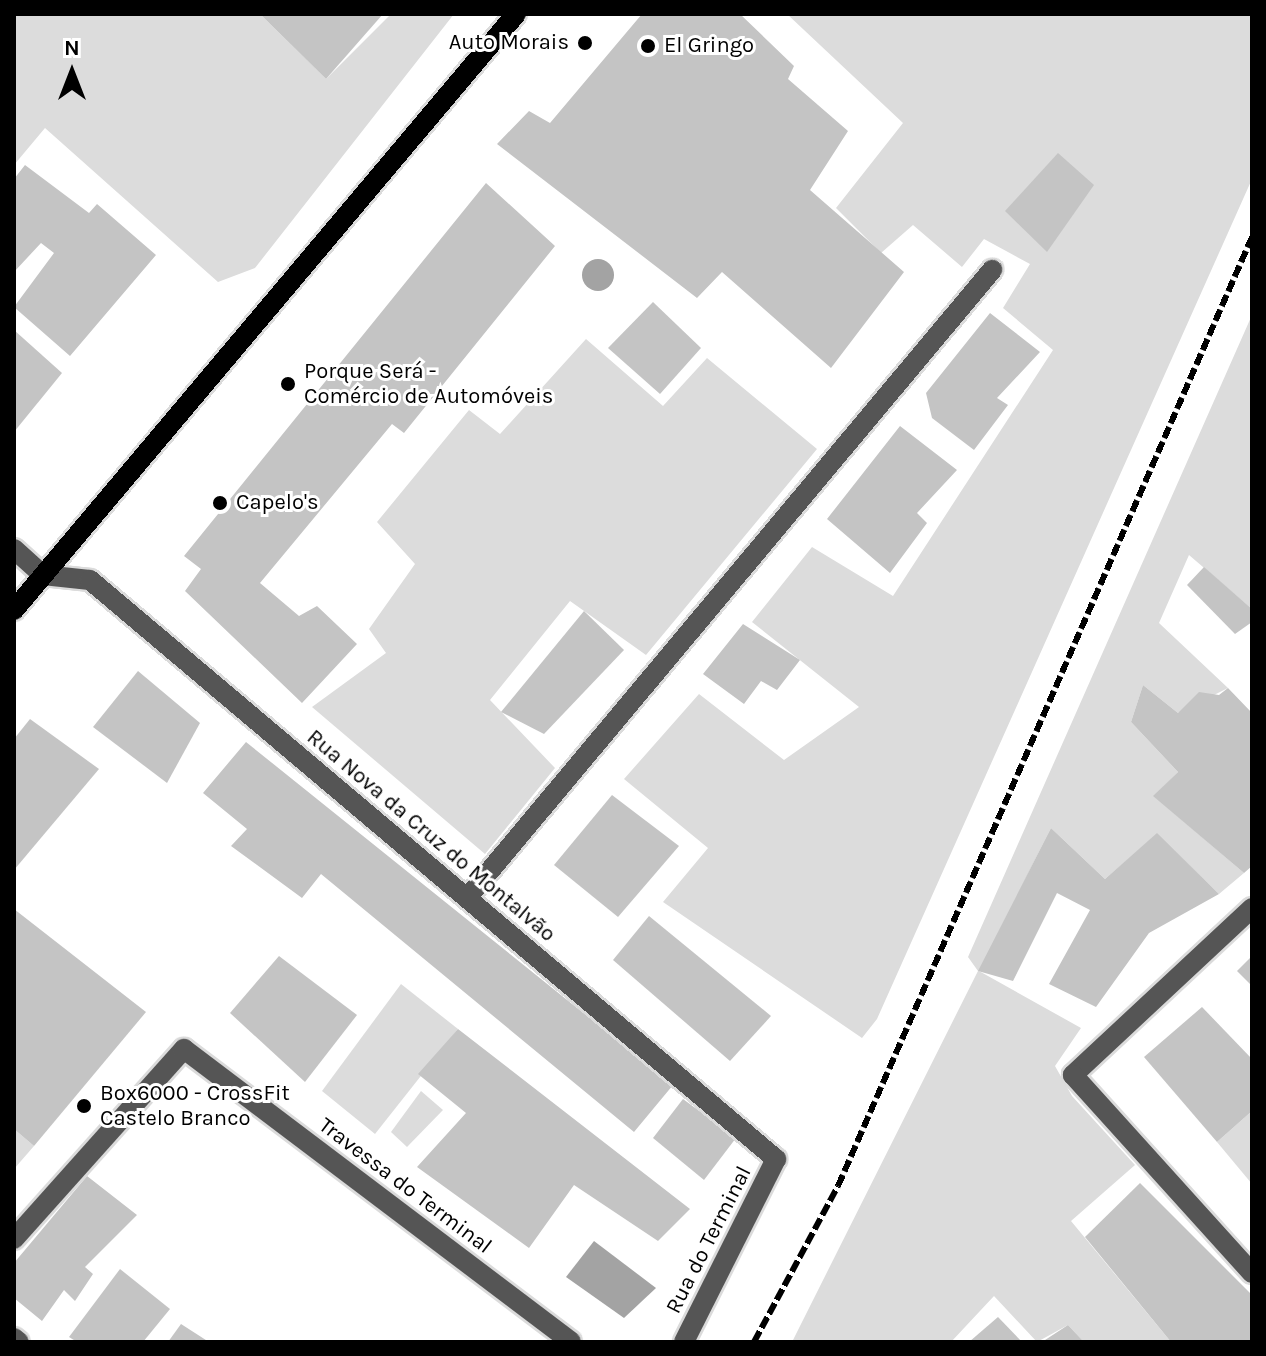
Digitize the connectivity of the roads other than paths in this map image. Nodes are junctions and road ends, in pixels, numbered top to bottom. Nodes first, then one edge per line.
1 (516, 14) edge
2 (992, 270) dead end
3 (14, 549) edge
4 (43, 575) junction
5 (14, 610) edge
6 (467, 898) junction
7 (1252, 908) edge
8 (776, 1159) joint
9 (14, 1239) edge
10 (1252, 1273) edge
11 (14, 1338) edge
12 (19, 1342) edge
13 (571, 1342) edge
14 (684, 1342) edge

1 - 4 main road
2 - 6 street
3 - 4 street
4 - 5 main road
4 - 6 street, Rua Nova da Cruz do Montalvão
6 - 8 street, Rua Nova da Cruz do Montalvão
7 - 10 street
8 - 14 street, Rua do Terminal
9 - 13 street, Travessa do Terminal
11 - 12 street

